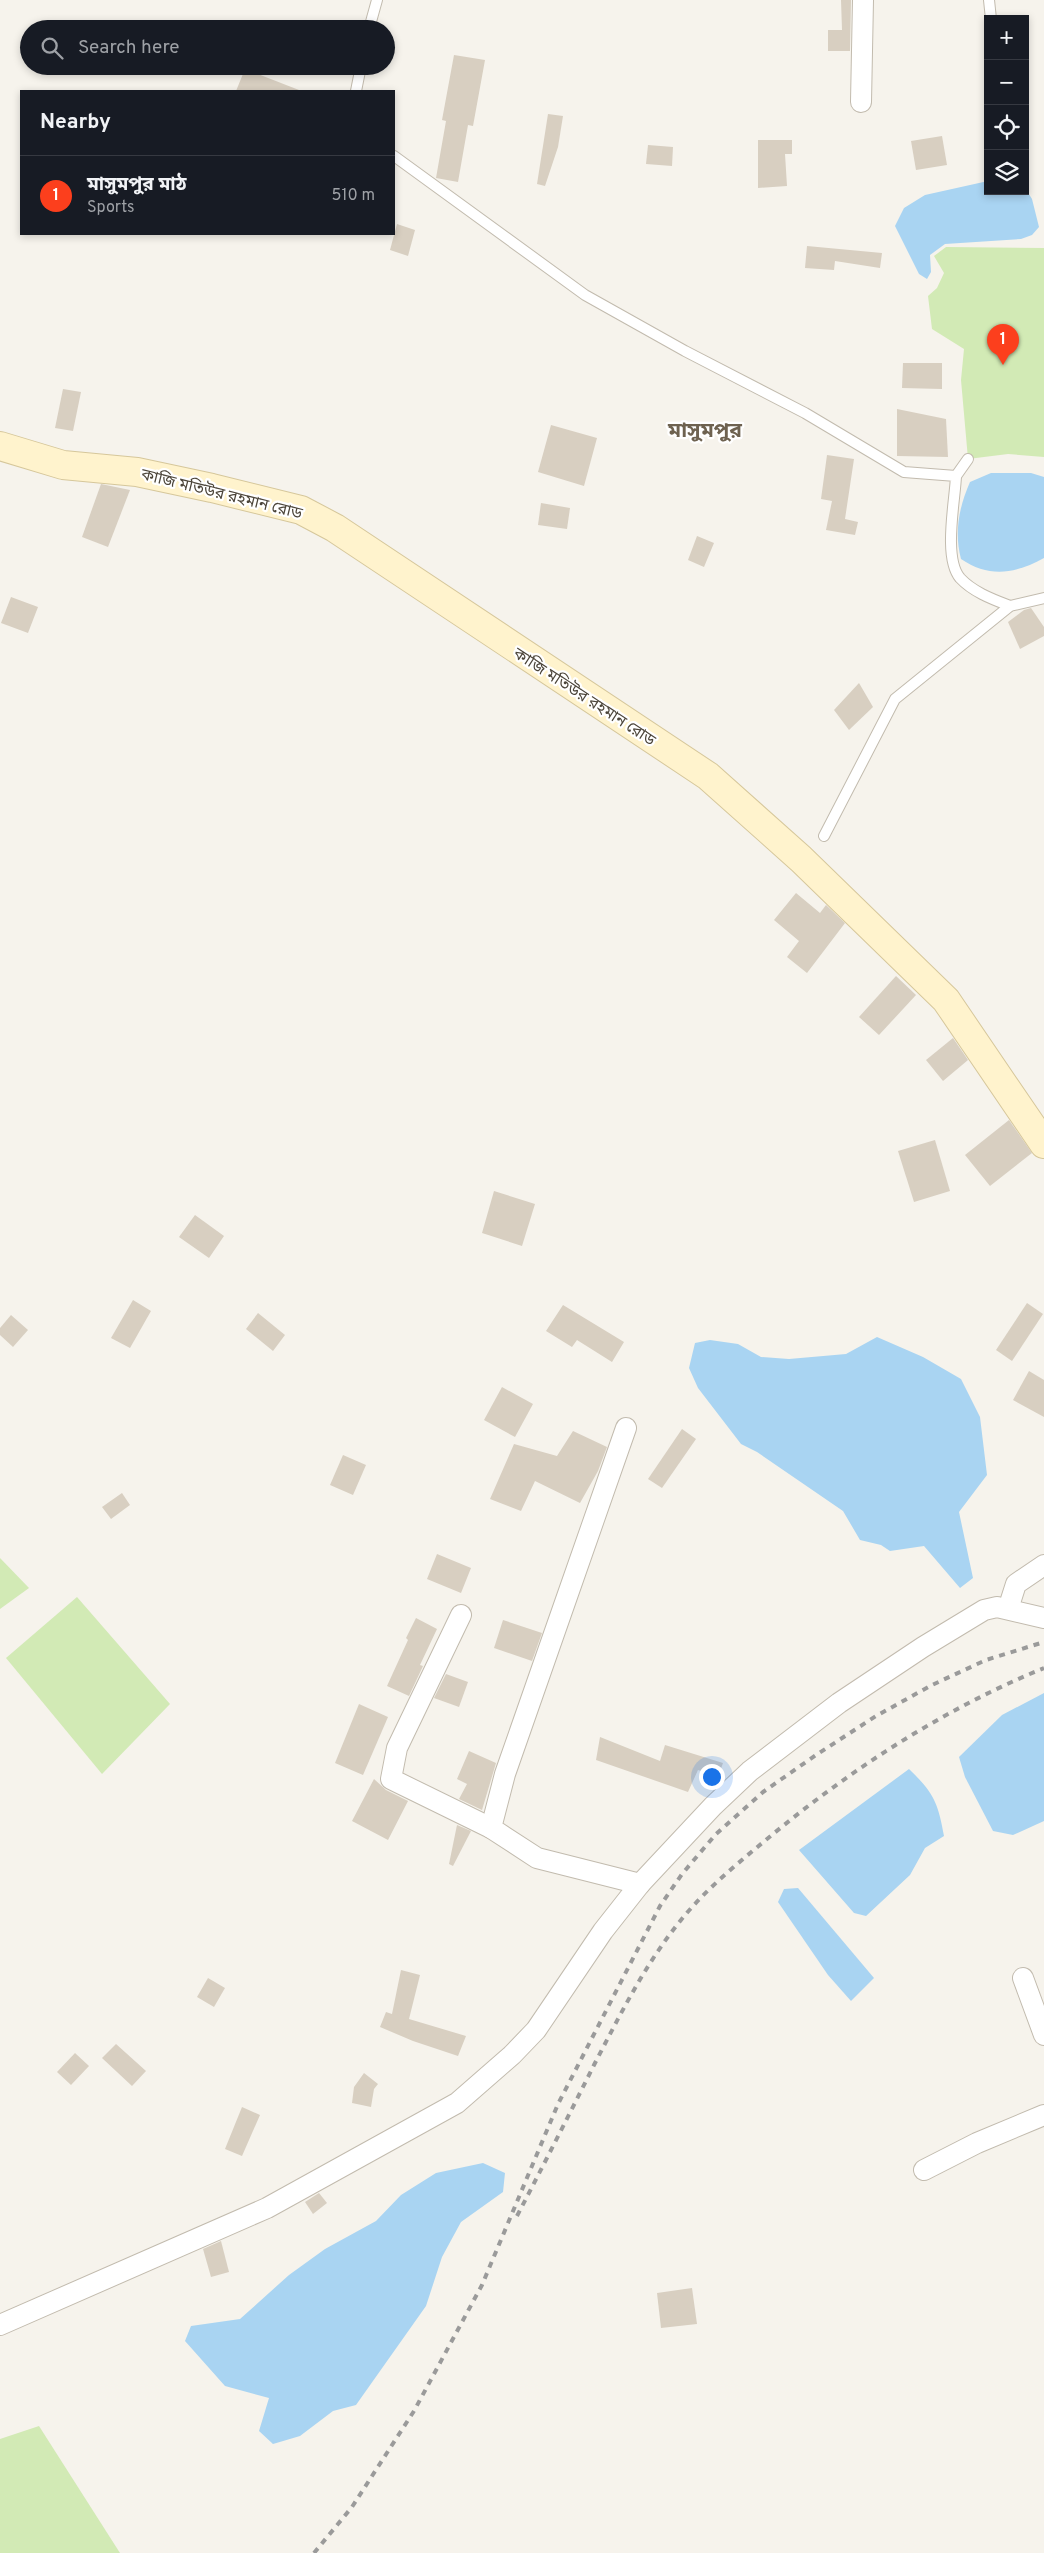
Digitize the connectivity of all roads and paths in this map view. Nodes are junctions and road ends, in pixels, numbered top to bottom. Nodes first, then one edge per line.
1 (377, 0) edge
2 (863, 0) edge
3 (989, 0) edge
4 (991, 15) edge
5 (371, 20) edge
6 (359, 75) edge
7 (356, 90) edge
8 (861, 102) dead end
9 (395, 157) edge
10 (0, 446) edge
11 (968, 459) dead end
12 (956, 476) junction
13 (1044, 598) edge
14 (1010, 606) junction
15 (824, 836) dead end
16 (1044, 1144) edge
17 (626, 1428) dead end
18 (1044, 1565) edge
19 (1008, 1609) junction
20 (461, 1615) dead end
21 (1044, 1618) edge
22 (491, 1828) junction
23 (640, 1884) junction
24 (1023, 1978) dead end
25 (1044, 2035) edge
26 (1044, 2115) edge
27 (924, 2170) dead end
28 (0, 2325) edge

1 - 5 lane
2 - 8 street
3 - 4 lane
6 - 7 lane
9 - 12 lane
10 - 16 main road, কাজি মতিউর রহমান রোড
11 - 12 lane
12 - 14 lane
13 - 14 lane
14 - 15 lane
17 - 22 street
18 - 19 street
19 - 21 street
19 - 23 street
20 - 22 street
22 - 23 street
23 - 28 street
24 - 25 street
26 - 27 street

